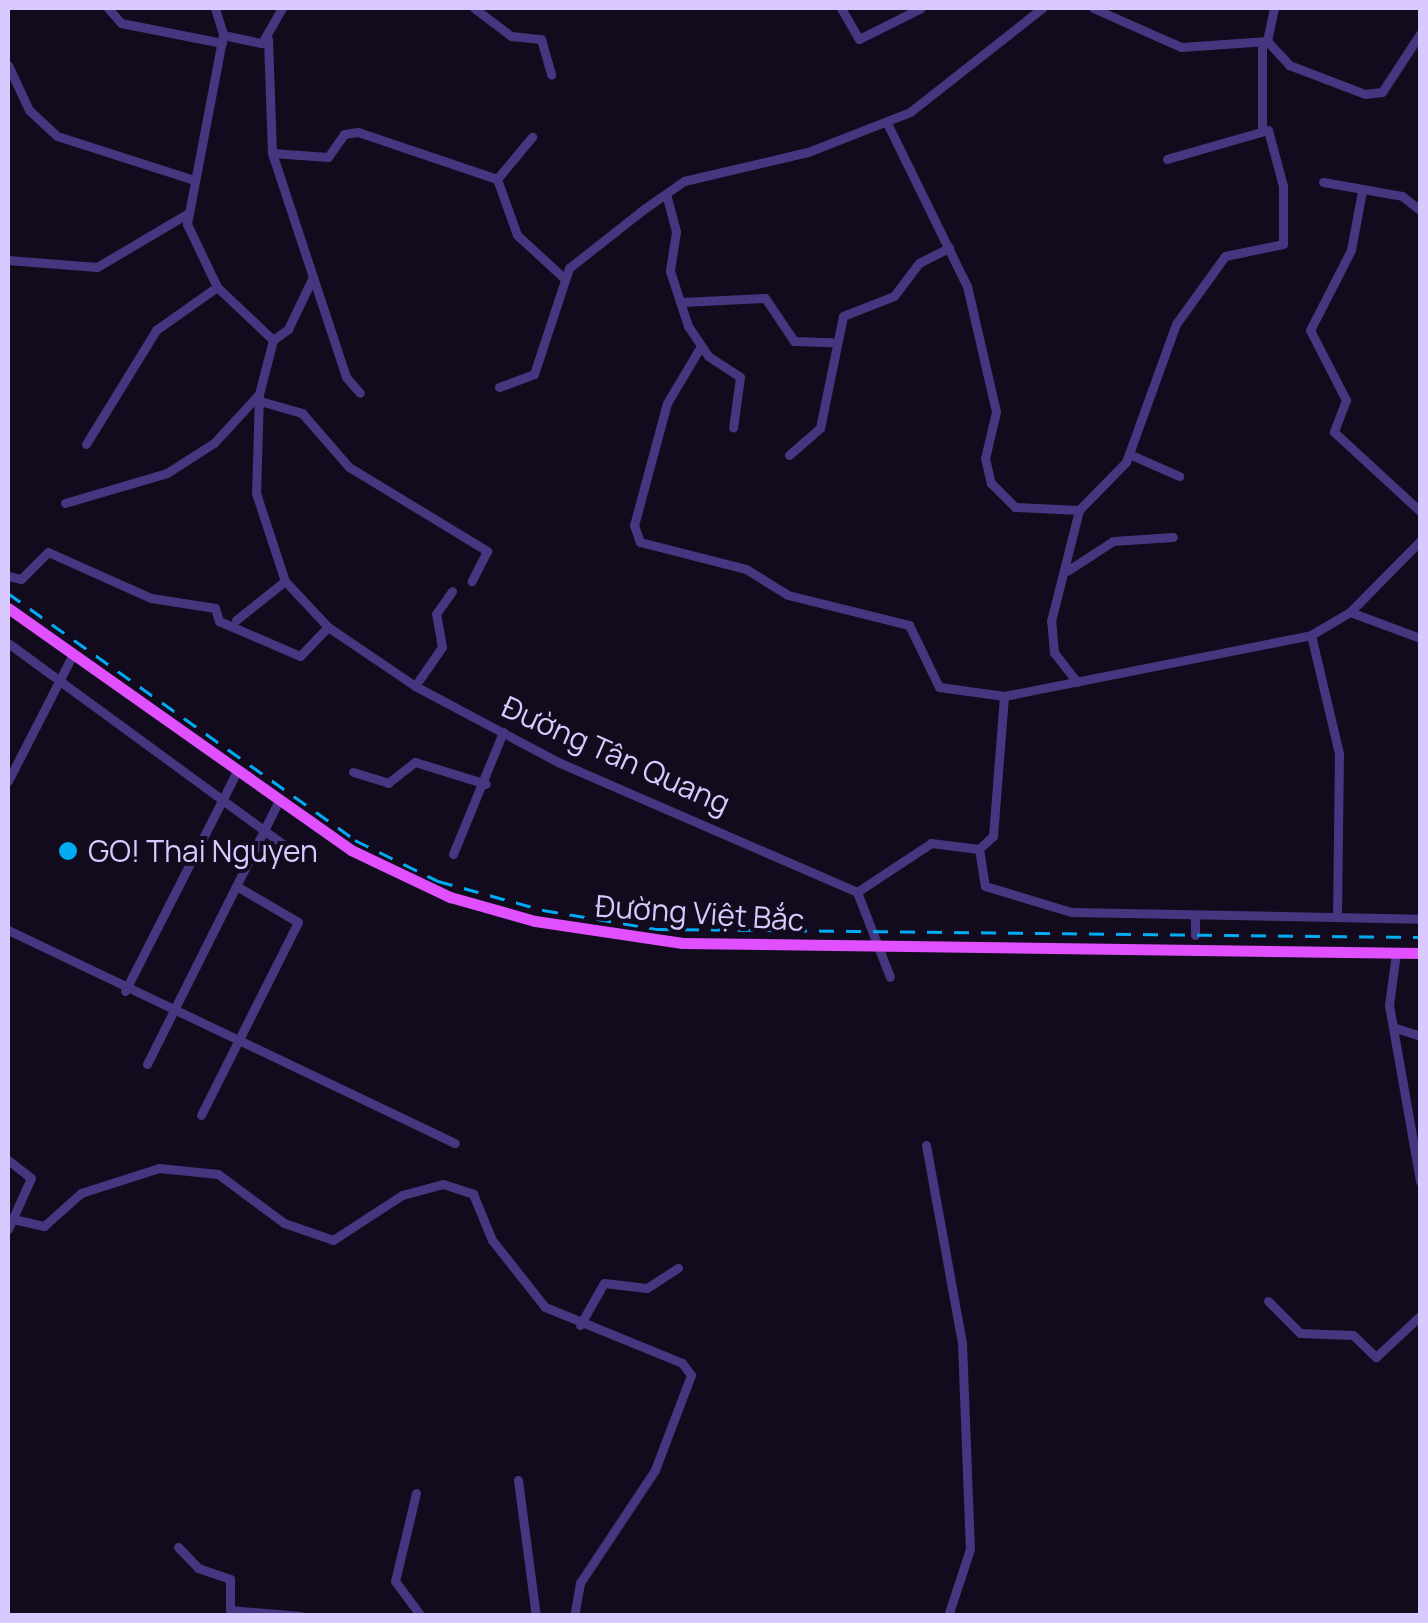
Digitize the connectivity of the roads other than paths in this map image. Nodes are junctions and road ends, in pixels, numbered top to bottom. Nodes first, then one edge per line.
1 (108, 8) edge
2 (215, 8) edge
3 (282, 8) edge
4 (474, 8) edge
5 (841, 8) edge
6 (921, 8) edge
7 (1042, 8) edge
8 (1093, 8) edge
9 (1274, 8) edge
10 (1420, 34) edge
11 (223, 39) junction
12 (268, 39) junction
13 (1265, 42) junction
14 (8, 65) edge
15 (551, 76) dead end
16 (887, 123) junction
17 (1262, 129) junction
18 (532, 138) dead end
19 (272, 153) junction
20 (1167, 158) dead end
21 (498, 179) junction
22 (194, 180) junction
23 (1323, 182) dead end
24 (1362, 190) junction
25 (666, 194) junction
26 (1420, 210) edge
27 (187, 214) junction
28 (949, 248) junction
29 (8, 260) edge
30 (313, 275) junction
31 (564, 278) junction
32 (217, 286) junction
33 (683, 302) junction
34 (273, 340) junction
35 (832, 342) junction
36 (701, 346) junction
37 (499, 387) dead end
38 (360, 393) dead end
39 (260, 398) junction
40 (733, 428) dead end
41 (86, 444) dead end
42 (1129, 454) junction
43 (789, 456) dead end
44 (1179, 476) dead end
45 (65, 503) dead end
46 (1080, 510) junction
47 (1420, 511) edge
48 (1174, 538) dead end
49 (1420, 541) edge
50 (1067, 571) junction
51 (8, 576) edge
52 (285, 580) junction
53 (472, 581) dead end
54 (452, 591) dead end
55 (8, 608) edge
56 (1350, 612) junction
57 (236, 620) junction
58 (328, 627) junction
59 (1311, 635) junction
60 (1420, 638) edge
61 (8, 643) edge
62 (73, 654) junction
63 (59, 681) junction
64 (1077, 682) junction
65 (415, 686) junction
66 (1004, 696) junction
67 (503, 732) junction
68 (354, 772) dead end
69 (235, 775) junction
70 (8, 781) edge
71 (486, 784) junction
72 (222, 801) junction
73 (278, 802) junction
74 (263, 833) junction
75 (979, 849) junction
76 (453, 854) dead end
77 (300, 856) dead end
78 (238, 886) junction
79 (857, 892) junction
80 (1337, 916) junction
81 (1196, 917) junction
82 (1420, 919) edge
83 (8, 930) edge
84 (1195, 935) dead end
85 (879, 946) junction
86 (1396, 953) junction
87 (1420, 953) edge
88 (890, 977) dead end
89 (125, 991) junction
90 (173, 1016) junction
91 (1396, 1028) junction
92 (1420, 1036) edge
93 (233, 1043) junction
94 (147, 1064) dead end
95 (201, 1115) dead end
96 (455, 1143) dead end
97 (926, 1145) dead end
98 (8, 1160) edge
99 (1420, 1181) edge
100 (13, 1219) junction
101 (8, 1229) edge
102 (678, 1268) dead end
103 (1268, 1301) dead end
104 (1420, 1316) edge
105 (580, 1325) junction
106 (518, 1480) dead end
107 (416, 1493) dead end
108 (178, 1548) dead end
109 (301, 1616) edge
110 (421, 1616) edge
111 (536, 1616) edge
112 (574, 1616) edge
113 (948, 1616) edge

1 - 11 street
2 - 11 street
3 - 12 street
4 - 15 street
5 - 6 street
7 - 16 street
8 - 13 street
9 - 13 street
10 - 13 street
11 - 12 street
11 - 22 street
12 - 19 street
13 - 17 street
14 - 22 street
16 - 25 street
16 - 28 street
17 - 20 street
17 - 42 street
18 - 21 street
19 - 21 street
19 - 30 street
21 - 31 street
22 - 27 street
23 - 24 street
24 - 26 street
24 - 47 street
25 - 31 street
25 - 33 street
27 - 29 street
27 - 32 street
28 - 35 street
28 - 46 street
30 - 34 street, Đường Tân Quang
30 - 38 street
31 - 37 street
32 - 34 street
32 - 41 street
33 - 35 street
33 - 36 street
34 - 39 street, Đường Tân Quang
35 - 43 street
36 - 40 street
36 - 66 street
39 - 45 street
39 - 52 street, Đường Tân Quang
39 - 53 street
42 - 44 street
42 - 46 street
46 - 50 street
48 - 50 street
49 - 56 street
50 - 64 street
51 - 57 street
52 - 57 street
52 - 58 street, Đường Tân Quang
54 - 65 street
55 - 62 main road, Đường Việt Bắc
56 - 59 street
56 - 60 street
57 - 58 street
58 - 65 street, Đường Tân Quang
59 - 64 street
59 - 80 street
61 - 63 street
62 - 63 street
62 - 69 main road, Đường Việt Bắc
63 - 70 street
63 - 72 street
64 - 66 street
65 - 67 street, Đường Tân Quang
66 - 75 street
67 - 71 street
67 - 79 street, Đường Tân Quang
68 - 71 street
69 - 72 street
69 - 73 main road, Đường Việt Bắc
71 - 76 street
72 - 74 street
72 - 89 street
73 - 74 street
73 - 85 main road, Đường Việt Bắc
74 - 77 street
74 - 78 street
75 - 79 street
75 - 81 street
78 - 90 street
78 - 93 street
79 - 85 street
80 - 81 street
80 - 82 street
81 - 84 street
83 - 89 street
85 - 86 main road, Đường Việt Bắc
85 - 88 street
86 - 87 main road, Đường Việt Bắc
86 - 91 street
89 - 90 street
90 - 93 street
90 - 94 street
91 - 92 street
91 - 99 street
93 - 95 street
93 - 96 street
97 - 113 street
98 - 100 street
100 - 101 street
100 - 105 street
102 - 105 street
103 - 104 street
105 - 112 street
106 - 111 street
107 - 110 street
108 - 109 street

